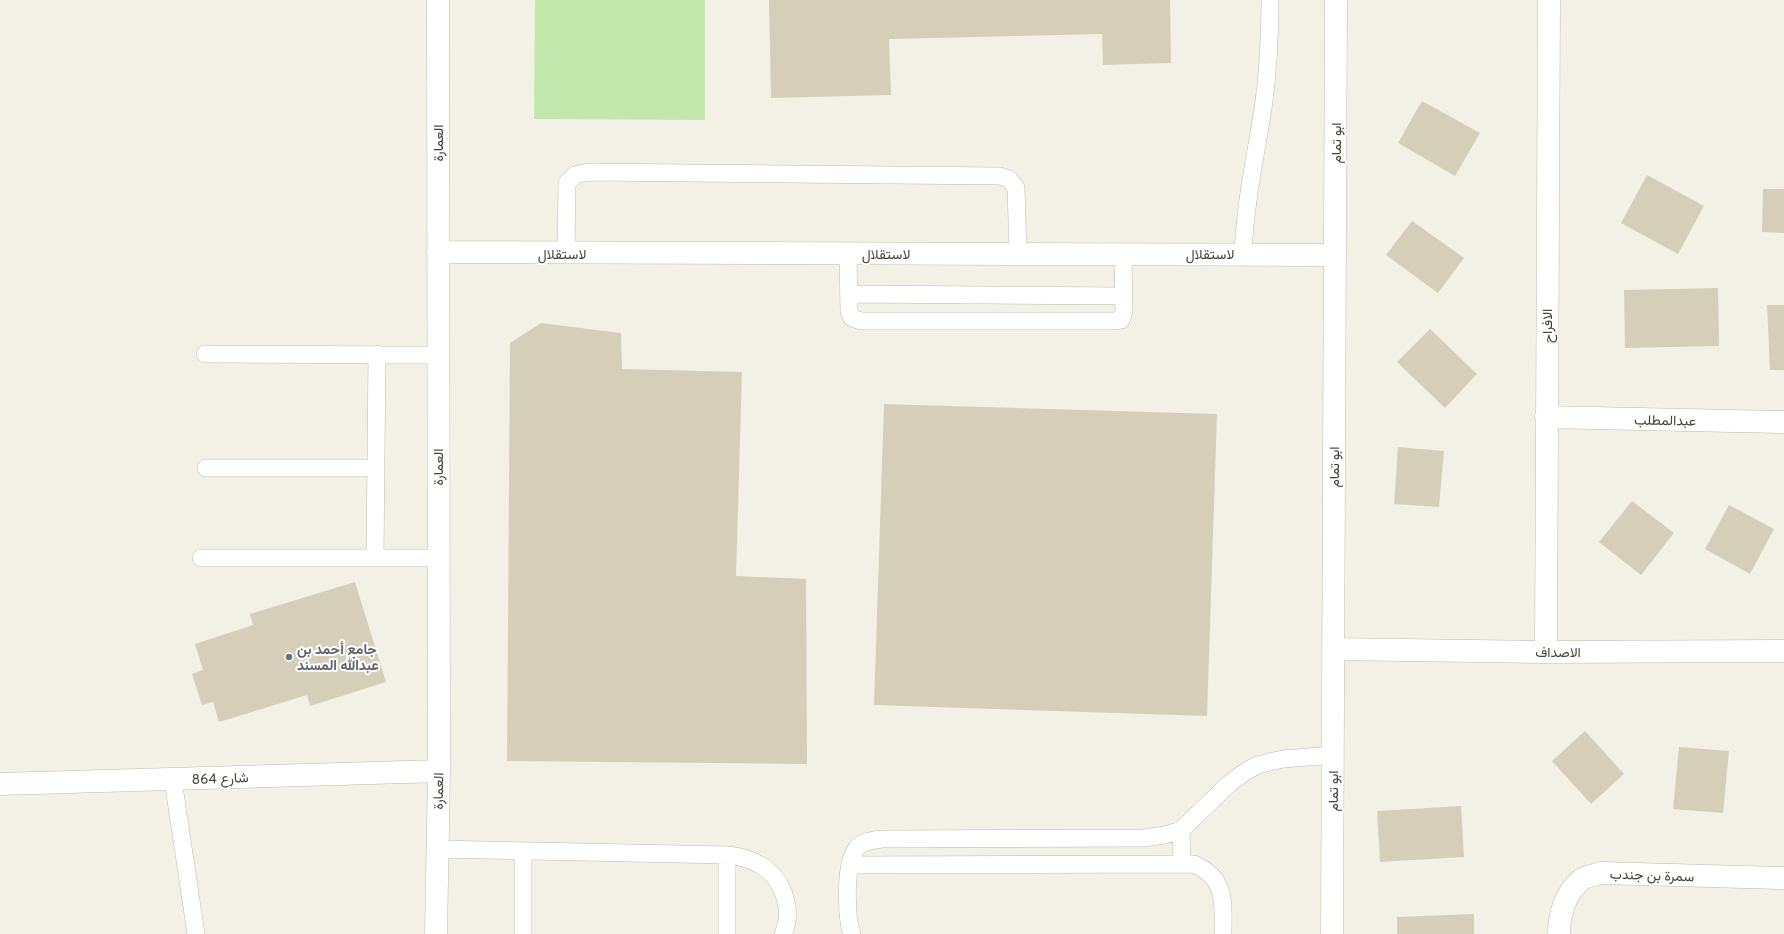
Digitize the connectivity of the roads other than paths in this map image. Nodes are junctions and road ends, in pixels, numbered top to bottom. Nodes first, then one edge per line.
1 (438, 0) edge
2 (1270, 0) edge
3 (1336, 0) edge
4 (1549, 0) edge
5 (438, 252) junction
6 (566, 254) junction
7 (848, 254) junction
8 (1018, 254) junction
9 (1123, 254) junction
10 (1243, 254) junction
11 (1335, 255) junction
12 (849, 294) junction
13 (1124, 296) junction
14 (205, 354) dead end
15 (377, 354) junction
16 (438, 355) junction
17 (1546, 417) junction
18 (1784, 422) edge
19 (206, 468) dead end
20 (376, 468) junction
21 (201, 558) dead end
22 (375, 558) junction
23 (438, 558) junction
24 (1333, 649) junction
25 (1784, 651) edge
26 (1546, 652) junction
27 (1333, 755) junction
28 (439, 771) junction
29 (173, 780) junction
30 (0, 784) edge
31 (1180, 830) junction
32 (437, 849) junction
33 (524, 852) junction
34 (727, 854) junction
35 (1182, 863) junction
36 (850, 865) junction
37 (1784, 878) edge
38 (196, 934) edge
39 (436, 934) edge
40 (523, 934) edge
41 (727, 934) edge
42 (783, 934) edge
43 (852, 934) edge
44 (1223, 934) edge
45 (1332, 934) edge
46 (1559, 934) edge

1 - 5 street, العمارة
2 - 10 lane
3 - 11 street, ابو تمام
4 - 17 street, الافراح
5 - 6 street, لاستقلال
5 - 16 street, العمارة
6 - 7 street, لاستقلال
6 - 8 lane
7 - 8 street, لاستقلال
7 - 12 lane
8 - 9 street, لاستقلال
9 - 10 street, لاستقلال
9 - 13 lane
10 - 11 street, لاستقلال
11 - 24 street, ابو تمام
12 - 13 lane
12 - 13 lane
14 - 15 lane
15 - 16 lane
15 - 20 lane
16 - 23 street, العمارة
17 - 18 street, عبدالمطلب
17 - 26 street, الافراح
19 - 20 lane
20 - 22 lane
21 - 22 lane
22 - 23 lane
23 - 28 street, العمارة
24 - 26 street, الاصداف
24 - 27 street, ابو تمام
25 - 26 street, الاصداف
27 - 31 lane
27 - 45 street, ابو تمام
28 - 29 street, شارع 864
28 - 32 street, العمارة
29 - 30 street, شارع 864
29 - 38 lane
31 - 35 lane
31 - 36 lane
32 - 33 lane
32 - 39 street, العمارة
33 - 34 lane
33 - 40 lane
34 - 41 lane
34 - 42 lane
35 - 36 lane
35 - 44 lane
36 - 43 lane
37 - 46 street, سمرة بن جندب

